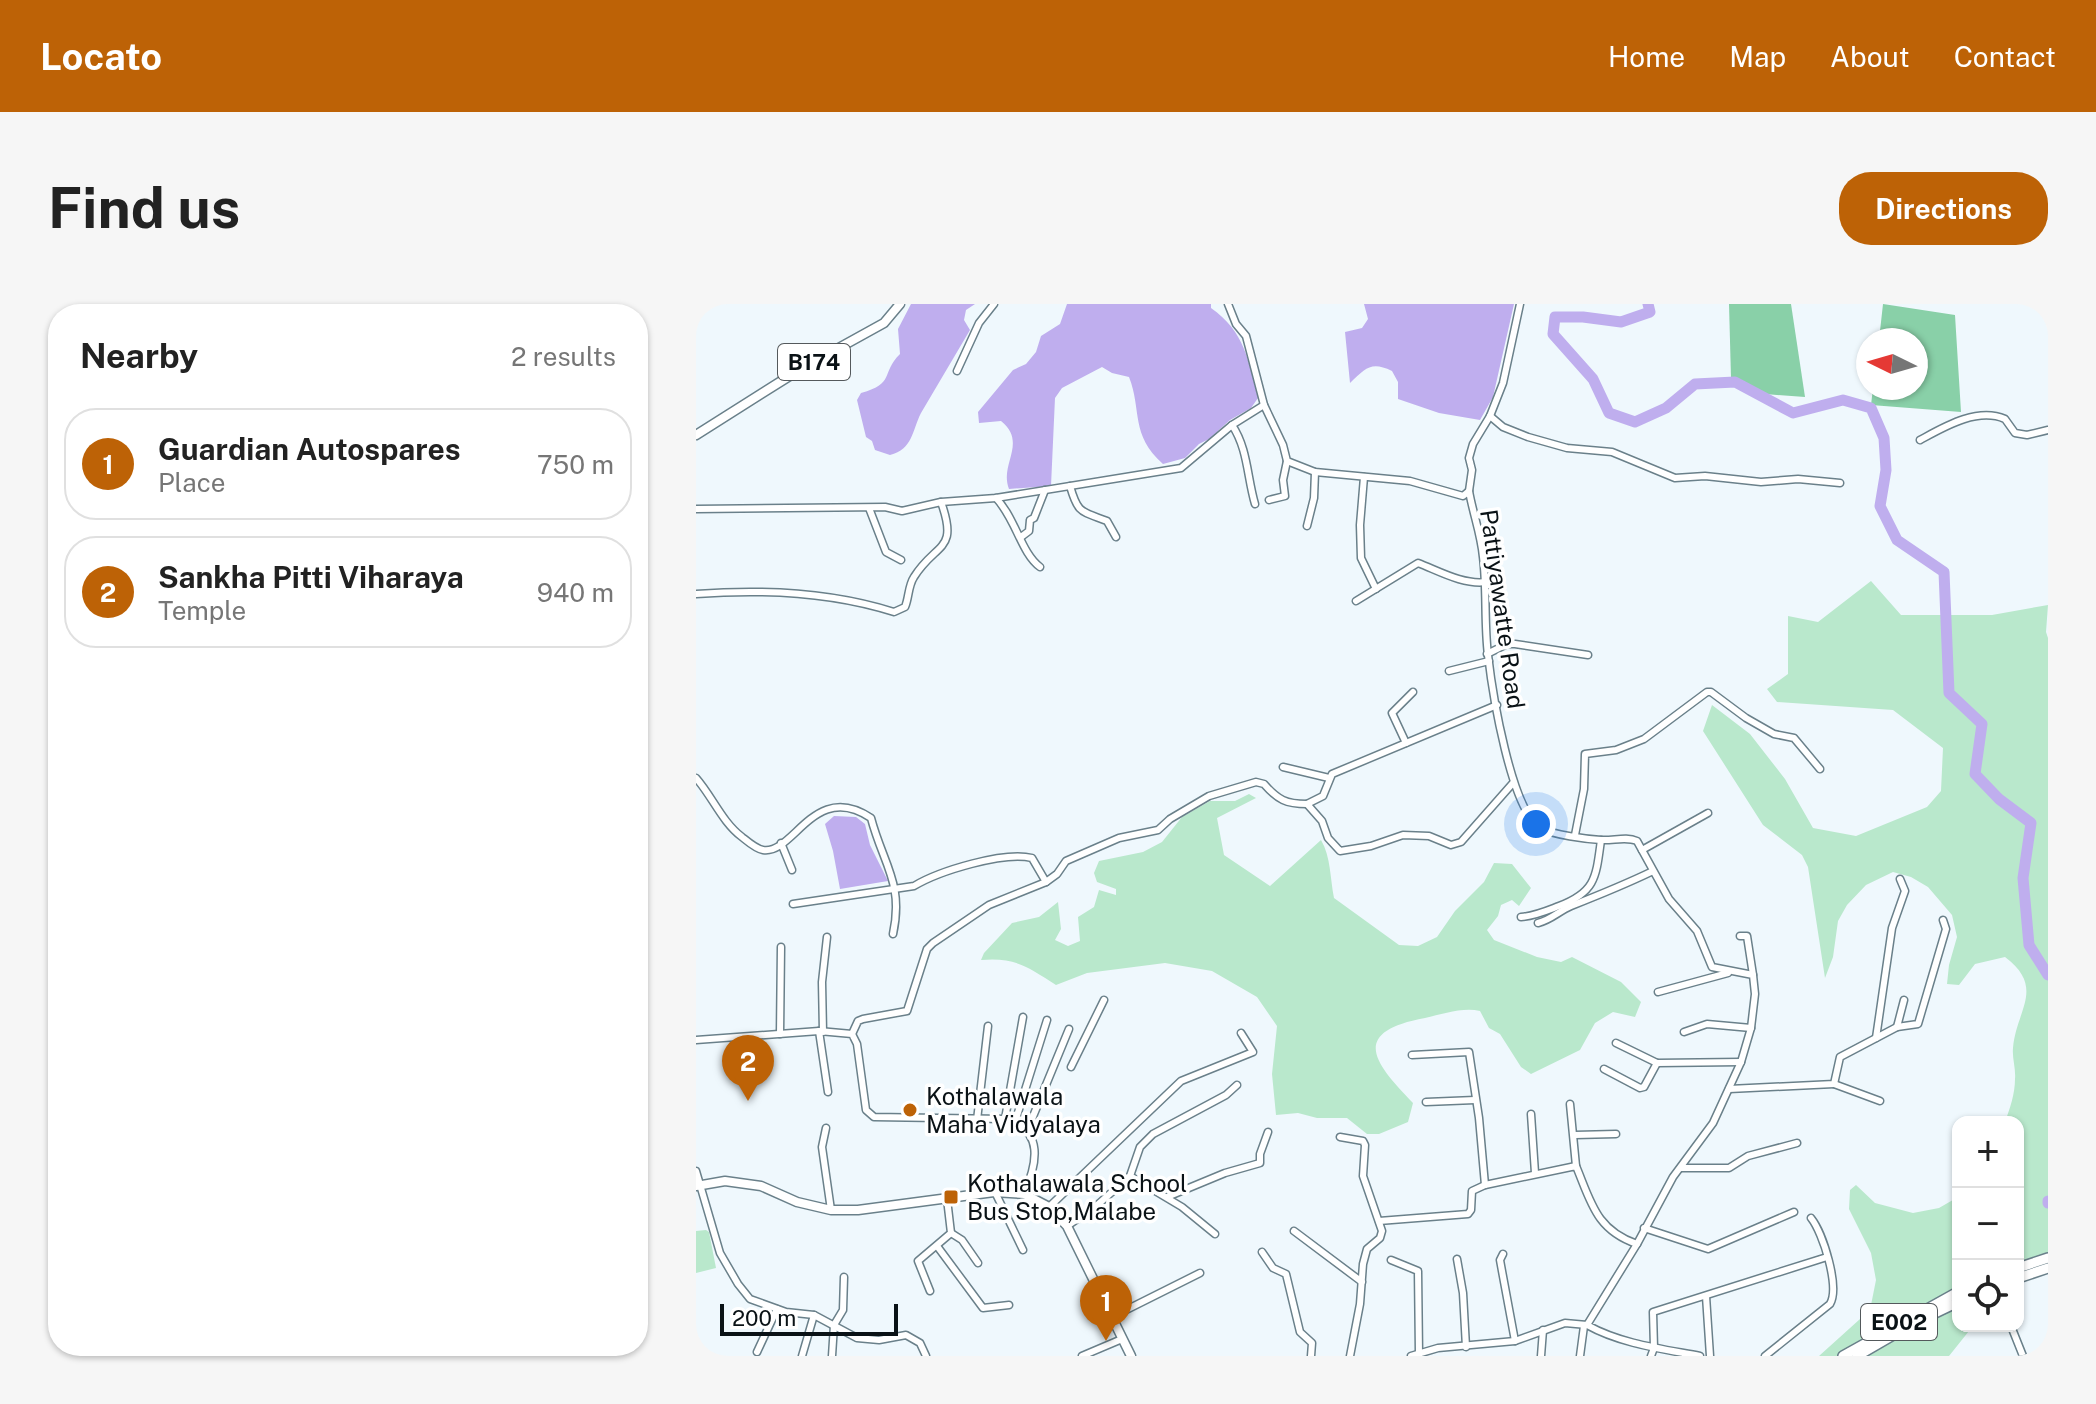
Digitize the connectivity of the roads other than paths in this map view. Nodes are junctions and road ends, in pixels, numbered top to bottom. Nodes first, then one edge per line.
1 (900, 304) edge
2 (994, 304) edge
3 (1228, 304) edge
4 (1520, 304) edge
5 (957, 371) dead end
6 (1264, 405) junction
7 (1490, 416) junction
8 (1232, 425) junction
9 (2048, 430) edge
10 (696, 435) edge
11 (1920, 440) dead end
12 (1287, 461) junction
13 (1315, 472) junction
14 (1364, 477) junction
15 (1840, 483) dead end
16 (1070, 486) junction
17 (1045, 490) junction
18 (1469, 491) junction
19 (1031, 492) junction
20 (996, 498) junction
21 (1269, 500) dead end
22 (941, 502) junction
23 (1255, 504) dead end
24 (869, 508) junction
25 (696, 509) edge
26 (1036, 512) junction
27 (1307, 526) dead end
28 (1021, 537) junction
29 (1116, 537) dead end
30 (901, 560) dead end
31 (1040, 567) dead end
32 (1486, 582) junction
33 (1376, 589) junction
34 (696, 594) edge
35 (1356, 601) dead end
36 (1588, 655) dead end
37 (1488, 658) junction
38 (1449, 671) dead end
39 (1413, 692) dead end
40 (1497, 705) junction
41 (1406, 743) junction
42 (1283, 767) dead end
43 (1820, 769) dead end
44 (696, 778) edge
45 (1329, 778) junction
46 (1513, 783) junction
47 (1307, 804) junction
48 (1708, 813) dead end
49 (1575, 835) junction
50 (1601, 840) junction
51 (781, 843) junction
52 (1642, 850) junction
53 (792, 870) dead end
54 (1653, 871) junction
55 (1900, 879) dead end
56 (1046, 882) junction
57 (896, 888) junction
58 (793, 904) dead end
59 (1521, 917) dead end
60 (1943, 920) dead end
61 (1538, 923) dead end
62 (893, 934) dead end
63 (1740, 936) dead end
64 (827, 937) dead end
65 (781, 947) dead end
66 (1730, 972) junction
67 (1753, 975) junction
68 (1658, 992) dead end
69 (1104, 1000) dead end
70 (1904, 1000) dead end
71 (1023, 1017) dead end
72 (1047, 1020) dead end
73 (988, 1026) dead end
74 (1897, 1027) junction
75 (1751, 1028) junction
76 (1069, 1029) dead end
77 (821, 1032) junction
78 (1684, 1032) dead end
79 (1241, 1033) dead end
80 (780, 1034) junction
81 (852, 1034) junction
82 (1065, 1037) junction
83 (1876, 1038) junction
84 (696, 1040) edge
85 (1616, 1043) dead end
86 (1082, 1044) junction
87 (1412, 1055) dead end
88 (1741, 1062) junction
89 (1657, 1063) junction
90 (1071, 1067) dead end
91 (1604, 1069) dead end
92 (1834, 1084) junction
93 (1237, 1085) dead end
94 (1729, 1089) junction
95 (828, 1092) dead end
96 (1475, 1100) junction
97 (1880, 1101) dead end
98 (1426, 1102) dead end
99 (1570, 1104) dead end
100 (1531, 1114) dead end
101 (1005, 1119) junction
102 (977, 1120) junction
103 (1015, 1122) junction
104 (826, 1128) dead end
105 (1027, 1131) junction
106 (1268, 1132) dead end
107 (1616, 1134) dead end
108 (1575, 1135) junction
109 (1340, 1137) dead end
110 (1797, 1143) dead end
111 (1576, 1166) junction
112 (1681, 1168) junction
113 (696, 1171) edge
114 (1535, 1173) junction
115 (1130, 1176) junction
116 (1485, 1185) junction
117 (698, 1186) edge
118 (994, 1192) junction
119 (1024, 1194) junction
120 (1167, 1197) junction
121 (947, 1199) junction
122 (1049, 1207) junction
123 (831, 1210) junction
124 (1794, 1212) dead end
125 (1811, 1218) dead end
126 (1379, 1221) junction
127 (1067, 1226) junction
128 (1644, 1228) junction
129 (1294, 1231) dead end
130 (951, 1233) junction
131 (1215, 1234) dead end
132 (1637, 1244) junction
133 (937, 1246) junction
134 (1023, 1250) dead end
135 (1262, 1252) dead end
136 (1503, 1254) dead end
137 (1827, 1257) junction
138 (2048, 1258) edge
139 (1457, 1259) dead end
140 (1391, 1260) dead end
141 (978, 1263) dead end
142 (2024, 1266) edge
143 (2048, 1268) edge
144 (1200, 1273) dead end
145 (2024, 1276) edge
146 (844, 1277) dead end
147 (1362, 1282) junction
148 (930, 1291) dead end
149 (1952, 1295) edge
150 (1706, 1296) junction
151 (1009, 1305) dead end
152 (1952, 1305) edge
153 (777, 1309) junction
154 (814, 1315) junction
155 (1112, 1317) junction
156 (834, 1325) junction
157 (1585, 1326) junction
158 (1543, 1330) junction
159 (2013, 1332) edge
160 (1122, 1339) junction
161 (1515, 1341) junction
162 (1467, 1347) junction
163 (1654, 1348) junction
164 (757, 1352) dead end
165 (1415, 1355) edge
166 (802, 1356) edge
167 (832, 1356) edge
168 (926, 1356) edge
169 (1082, 1356) edge
170 (1131, 1356) edge
171 (1311, 1356) edge
172 (1350, 1356) edge
173 (1469, 1356) edge
174 (1541, 1356) edge
175 (1580, 1356) edge
176 (1651, 1356) edge
177 (1700, 1356) edge
178 (1710, 1356) edge
179 (1765, 1356) edge
180 (1843, 1356) edge
181 (1857, 1356) edge
182 (2023, 1356) edge

1 - 10 main road, B174
2 - 5 street
3 - 6 street
4 - 7 street
6 - 8 street
6 - 12 street
7 - 15 street
7 - 18 street
8 - 16 street
8 - 23 street
9 - 11 street
12 - 13 street, Pattiyawatte Road
12 - 21 street
13 - 14 street, Pattiyawatte Road
13 - 27 street
14 - 18 street, Pattiyawatte Road
14 - 33 street
16 - 17 street
16 - 29 street
17 - 19 street
17 - 26 street
18 - 32 street, Pattiyawatte Road
19 - 20 street
19 - 26 street
20 - 22 street
20 - 28 street
22 - 24 street
22 - 34 street
24 - 25 street
24 - 30 street
26 - 28 street
28 - 31 street
32 - 33 street
32 - 37 street, Pattiyawatte Road
33 - 35 street
36 - 37 street
37 - 38 street
37 - 40 street, Pattiyawatte Road
39 - 41 street
40 - 41 street
40 - 46 street, Pattiyawatte Road
41 - 45 street
42 - 45 street
43 - 49 street
44 - 51 street
45 - 47 street
46 - 47 street
46 - 49 street, Pattiyawatte Road
47 - 56 street
48 - 52 street
49 - 50 street, Pattiyawatte Road
50 - 52 street, Pattiyawatte Road
50 - 59 street
51 - 53 street
51 - 57 street
52 - 54 street
54 - 61 street
54 - 66 street
55 - 83 street
56 - 57 street
56 - 81 street
57 - 58 street
57 - 62 street
60 - 74 street
63 - 67 street
64 - 77 street
65 - 80 street
66 - 67 street
66 - 68 street
67 - 75 street
69 - 86 street
70 - 74 street
71 - 101 street
72 - 103 street
73 - 102 street
74 - 83 street
75 - 78 street
75 - 88 street
76 - 82 street
77 - 80 street
77 - 81 street
77 - 95 street
79 - 122 street
80 - 84 street
81 - 102 street
82 - 86 street
82 - 105 street
83 - 92 street
85 - 89 street
86 - 90 street
87 - 96 street
88 - 89 street
88 - 94 street
89 - 91 street
92 - 94 street
92 - 97 street
93 - 115 street
94 - 112 street
96 - 98 street
96 - 116 street
99 - 108 street
100 - 114 street
101 - 102 street
101 - 103 street
103 - 105 street
104 - 123 street
105 - 119 street
106 - 120 street
107 - 108 street
108 - 111 street
109 - 126 street
110 - 112 street
111 - 114 street
111 - 132 street
112 - 128 street
113 - 117 street
114 - 116 street
115 - 120 street
115 - 127 street
116 - 126 street
117 - 123 main road
117 - 153 street
118 - 119 main road
118 - 121 main road
118 - 134 street
119 - 122 main road
120 - 131 street
121 - 123 main road
121 - 130 street
122 - 127 main road
124 - 128 street
125 - 137 street
126 - 147 street
127 - 155 main road
128 - 132 street
129 - 147 street
130 - 133 street
130 - 141 street
132 - 157 street
133 - 148 street
133 - 151 street
135 - 171 street
136 - 161 street
137 - 150 street
137 - 179 street
138 - 142 highway
139 - 162 street
140 - 165 street
143 - 145 highway
144 - 155 street
146 - 156 street
147 - 172 street
149 - 180 highway, E002
150 - 163 street
150 - 178 street
152 - 181 highway, E002
153 - 154 street
153 - 164 street
154 - 156 street
154 - 166 street
155 - 160 main road
156 - 167 street
156 - 168 street
157 - 158 street
157 - 163 street
157 - 175 street
158 - 161 street
158 - 174 street
159 - 182 street
160 - 169 street
160 - 170 main road
161 - 162 street
162 - 165 street
162 - 173 street
163 - 176 street
163 - 177 street

